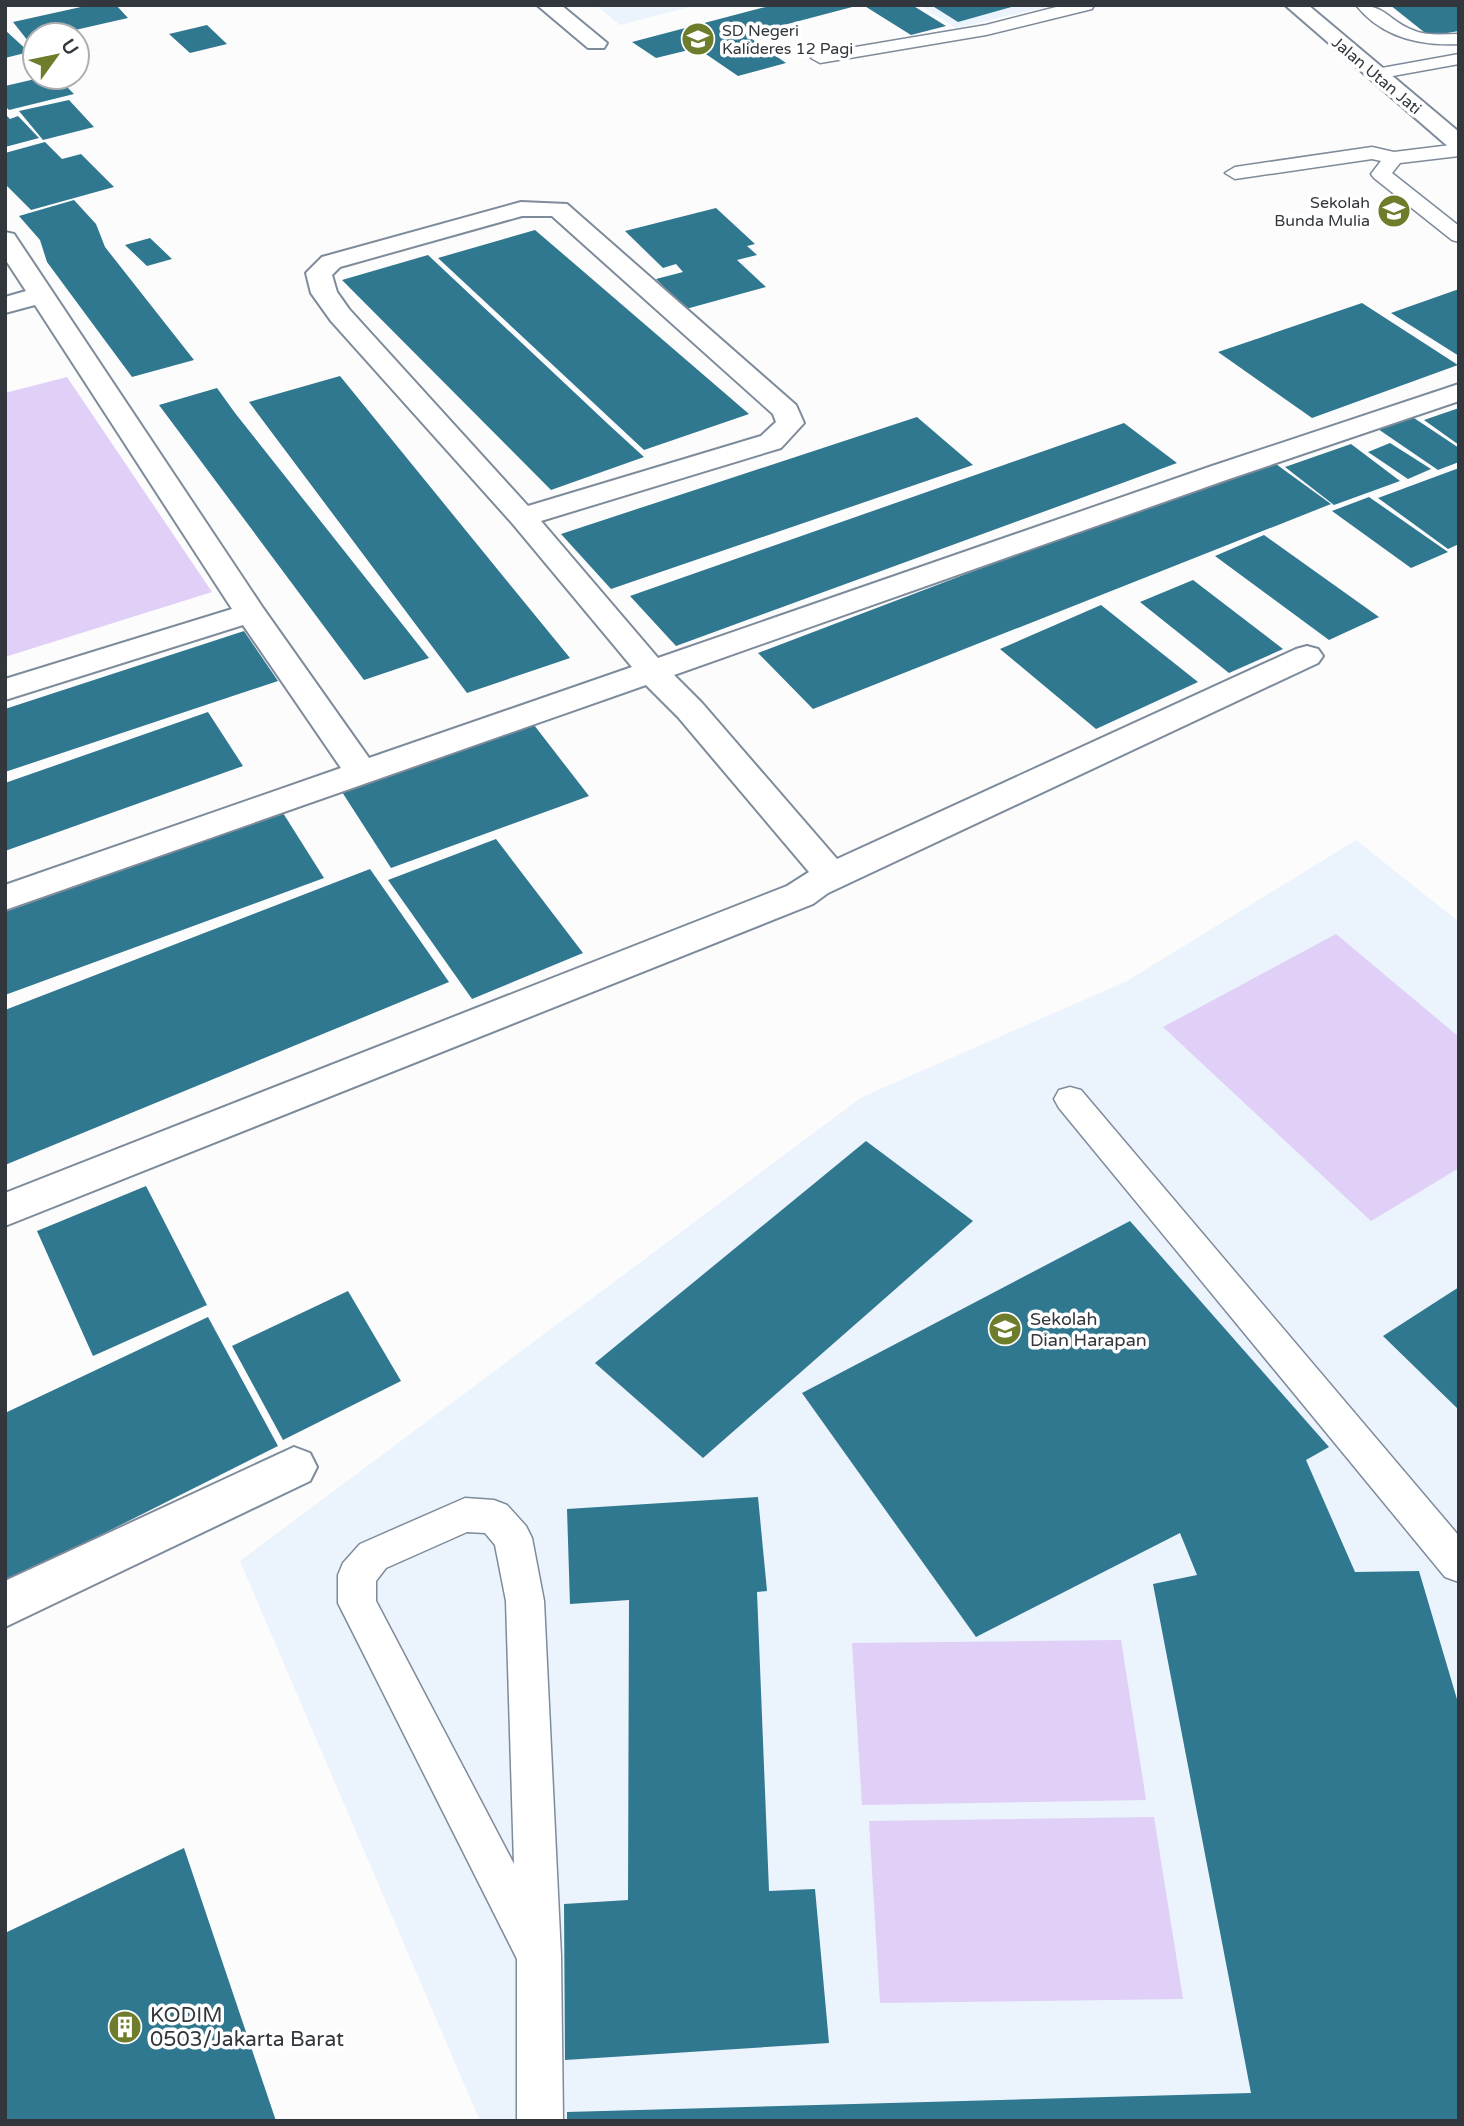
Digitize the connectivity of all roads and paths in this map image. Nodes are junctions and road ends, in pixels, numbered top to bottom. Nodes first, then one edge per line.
1 (547, 5) edge
2 (1086, 5) edge
3 (1295, 5) edge
4 (1364, 5) edge
5 (1459, 38) edge
6 (596, 43) dead end
7 (820, 58) dead end
8 (1459, 59) edge
9 (1376, 74) junction
10 (1459, 144) edge
11 (1459, 150) edge
12 (1394, 158) junction
13 (1235, 173) dead end
14 (1459, 236) edge
15 (5, 239) edge
16 (43, 295) junction
17 (5, 305) edge
18 (1459, 391) edge
19 (522, 517) junction
20 (250, 613) junction
21 (1307, 656) dead end
22 (653, 673) junction
23 (5, 690) edge
24 (362, 773) junction
25 (832, 876) junction
26 (5, 898) edge
27 (1070, 1098) dead end
28 (5, 1210) edge
29 (294, 1467) dead end
30 (1459, 1565) edge
31 (5, 1605) edge
32 (539, 1956) junction
33 (540, 2121) edge

1 - 6 street
2 - 7 lane
3 - 9 street, Jalan Utan Jati
4 - 5 lane
8 - 9 lane
9 - 10 street, Jalan Utan Jati
11 - 12 lane
12 - 13 lane
12 - 14 lane
15 - 16 street
16 - 17 street
16 - 20 street
18 - 22 street
19 - 19 street
19 - 22 street
20 - 23 street
20 - 24 street
21 - 25 street
22 - 24 street
22 - 25 street
24 - 26 street
25 - 28 street
27 - 30 lane
29 - 31 street
32 - 32 lane
32 - 33 lane

